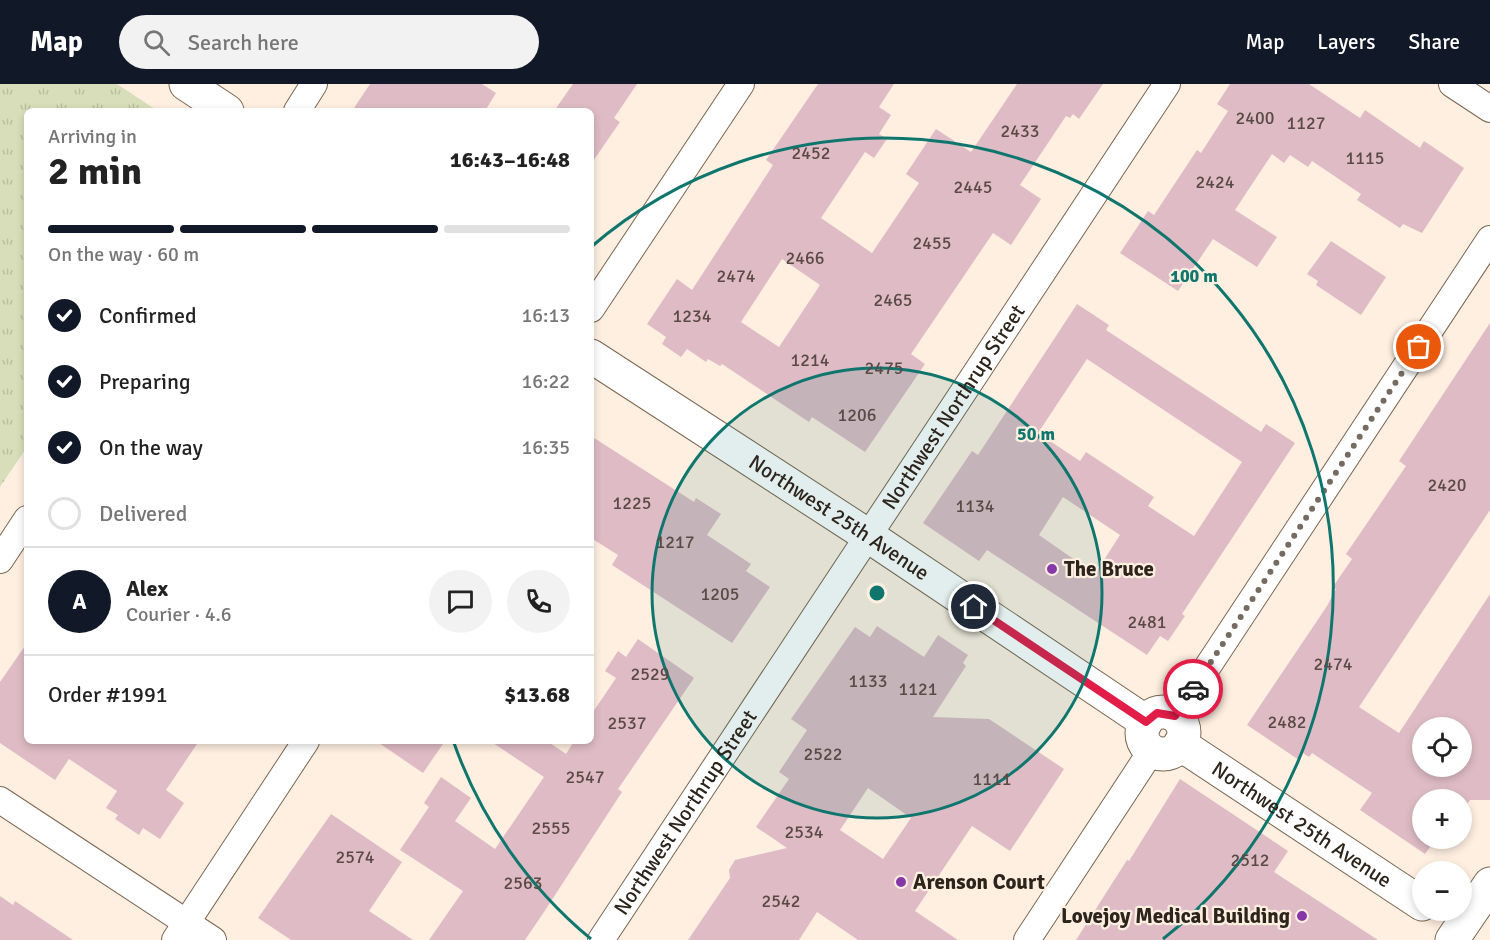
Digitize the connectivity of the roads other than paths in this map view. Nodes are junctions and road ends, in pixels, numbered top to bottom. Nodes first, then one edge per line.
1 (186, 84) edge
2 (314, 84) edge
3 (741, 84) edge
4 (1167, 84) edge
5 (1452, 84) edge
6 (222, 108) edge
7 (299, 108) edge
8 (1490, 109) edge
9 (1490, 239) edge
10 (594, 304) edge
11 (594, 358) edge
12 (24, 524) edge
13 (867, 535) junction
14 (0, 560) edge
15 (1163, 733) junction
16 (304, 744) edge
17 (0, 800) edge
18 (1490, 884) edge
19 (1412, 896) edge
20 (1443, 921) edge
21 (180, 932) edge
22 (1459, 937) edge
23 (213, 940) edge
24 (601, 940) edge
25 (1027, 940) edge

1 - 6 street
2 - 7 street
3 - 10 street
4 - 13 street, Northwest Northrup Street
5 - 8 street
9 - 15 street
11 - 13 street, Northwest 25th Avenue
12 - 14 street
13 - 15 street, Northwest 25th Avenue
13 - 24 street, Northwest Northrup Street
15 - 19 street, Northwest 25th Avenue
15 - 25 street
16 - 21 street
17 - 21 street
18 - 22 street
20 - 22 street
21 - 23 street

